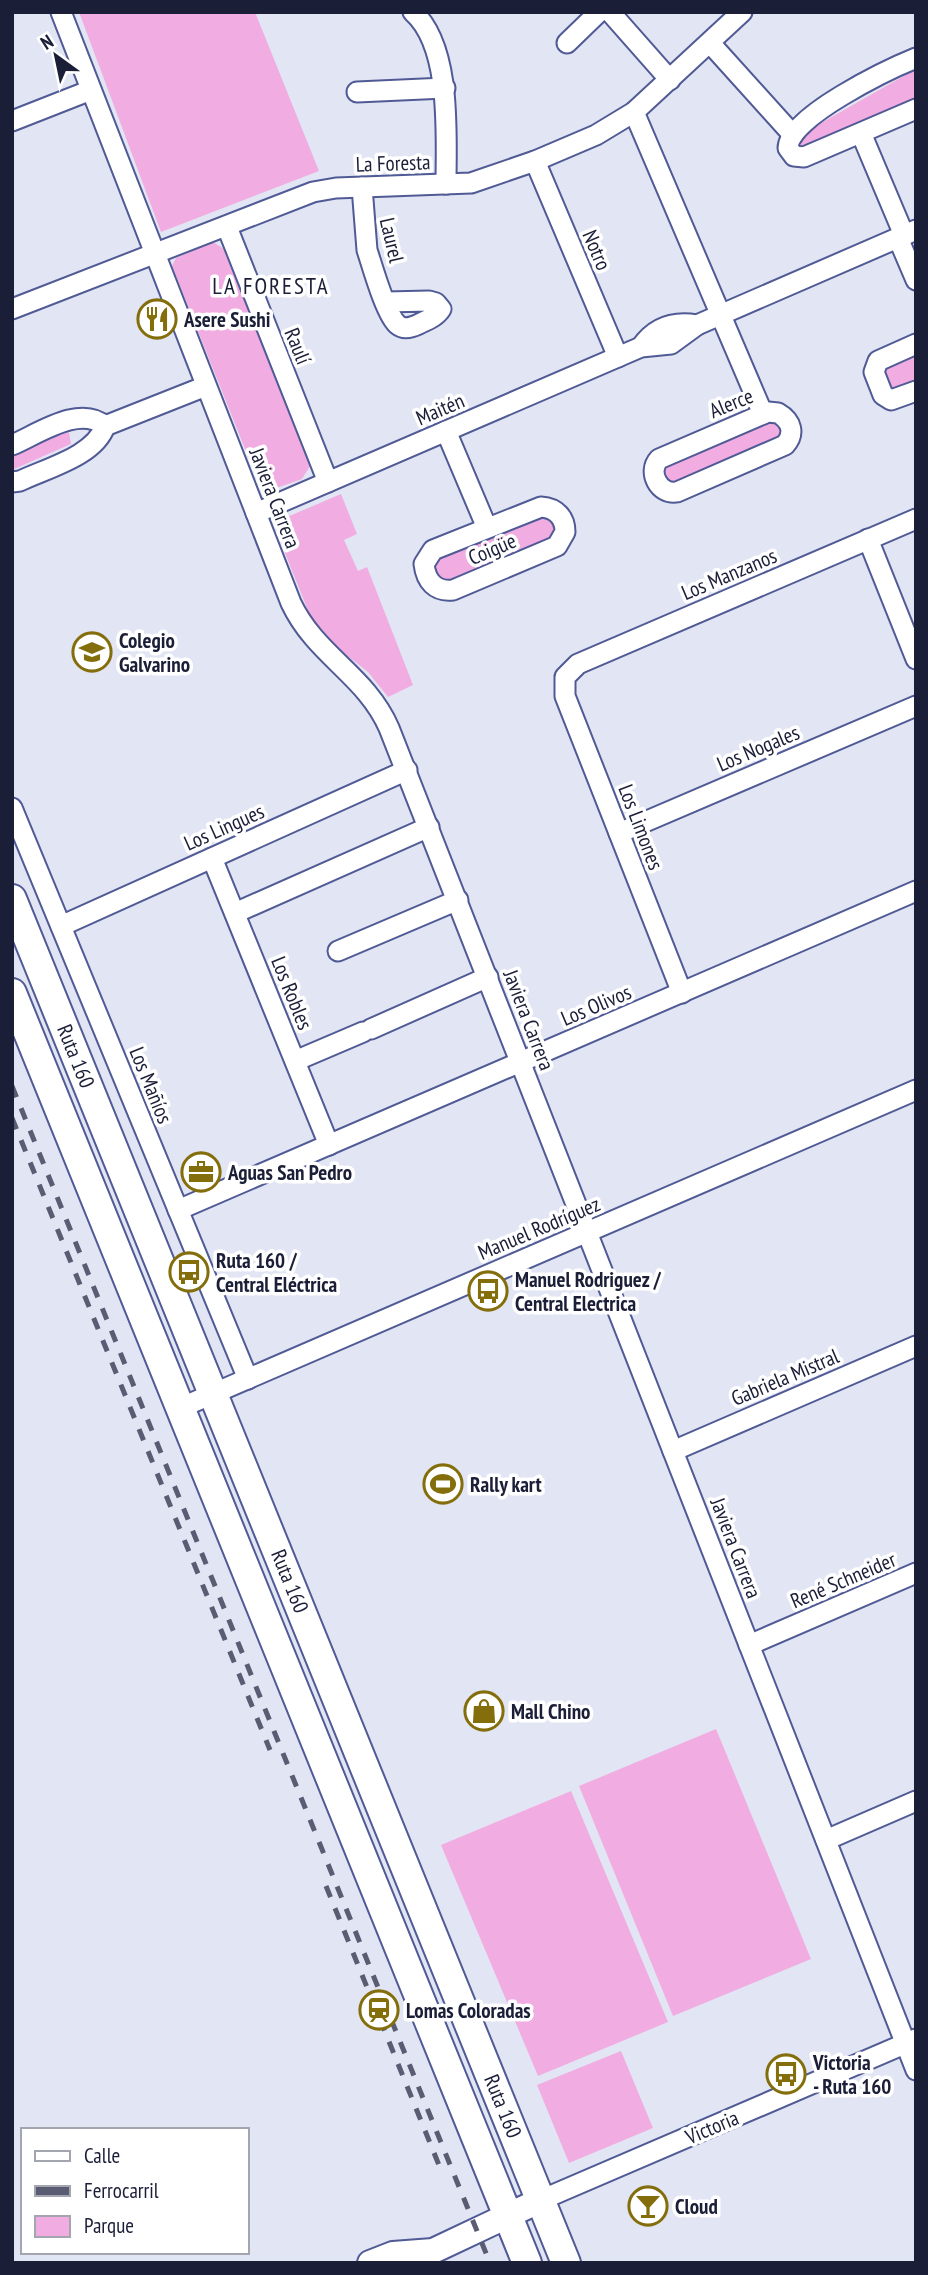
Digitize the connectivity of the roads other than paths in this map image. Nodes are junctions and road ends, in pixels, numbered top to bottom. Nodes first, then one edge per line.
1 (61, 12) edge
2 (413, 12) edge
3 (599, 12) edge
4 (610, 12) edge
5 (742, 12) edge
6 (567, 43) dead end
7 (710, 43) junction
8 (916, 58) edge
9 (670, 80) junction
10 (445, 88) junction
11 (91, 90) junction
12 (357, 92) dead end
13 (916, 109) edge
14 (634, 112) junction
15 (12, 121) edge
16 (861, 133) junction
17 (793, 135) junction
18 (534, 162) junction
19 (446, 184) junction
20 (362, 187) junction
21 (227, 227) junction
22 (906, 234) edge
23 (155, 255) junction
24 (916, 280) edge
25 (386, 302) dead end
26 (12, 309) edge
27 (721, 315) junction
28 (916, 344) edge
29 (618, 357) junction
30 (206, 386) junction
31 (916, 391) edge
32 (763, 414) junction
33 (105, 426) junction
34 (446, 431) junction
35 (12, 445) edge
36 (12, 482) edge
37 (328, 482) junction
38 (256, 513) junction
39 (916, 519) edge
40 (487, 527) junction
41 (868, 539) junction
42 (916, 659) edge
43 (565, 677) joint
44 (916, 706) edge
45 (407, 770) junction
46 (12, 808) edge
47 (429, 827) junction
48 (619, 833) junction
49 (212, 858) junction
50 (916, 891) edge
51 (12, 899) edge
52 (458, 900) junction
53 (235, 913) junction
54 (61, 926) junction
55 (338, 951) dead end
56 (488, 977) junction
57 (12, 993) edge
58 (681, 993) junction
59 (295, 1061) junction
60 (522, 1062) junction
61 (916, 1090) edge
62 (330, 1145) junction
63 (178, 1210) junction
64 (588, 1232) junction
65 (916, 1346) edge
66 (248, 1379) junction
67 (214, 1393) junction
68 (180, 1408) junction
69 (673, 1451) junction
70 (916, 1573) edge
71 (749, 1645) junction
72 (916, 1801) edge
73 (826, 1840) junction
74 (911, 2041) edge
75 (916, 2070) edge
76 (541, 2200) junction
77 (509, 2217) junction
78 (429, 2257) edge
79 (370, 2263) edge
80 (527, 2263) edge
81 (566, 2263) edge

1 - 11 street, Javiera Carrera
2 - 10 street
3 - 6 street
4 - 9 street
5 - 7 street, La Foresta
7 - 9 street, La Foresta
7 - 17 street
8 - 17 street
9 - 14 street, La Foresta
10 - 12 street
10 - 19 street
11 - 15 street
11 - 23 street, Javiera Carrera
13 - 16 street
14 - 18 street, La Foresta
14 - 27 street
16 - 17 street
16 - 22 street
18 - 19 street, La Foresta
18 - 29 street, Notro
19 - 20 street, La Foresta
20 - 21 street, La Foresta
20 - 25 street, Laurel
21 - 23 street, La Foresta
21 - 37 street, Raulí
22 - 24 street
22 - 27 street, Maitén
23 - 26 street, La Foresta
23 - 30 street, Javiera Carrera
27 - 29 street, Maitén
27 - 32 street
28 - 31 street
29 - 34 street, Maitén
30 - 33 street
30 - 38 street, Javiera Carrera
32 - 32 street, Alerce
33 - 35 street
33 - 36 street
34 - 37 street, Maitén
34 - 40 street, Coigüe
37 - 38 street, Maitén
38 - 45 street, Javiera Carrera
39 - 41 street, Los Manzanos
40 - 40 street, Coigüe
41 - 42 street
41 - 43 street, Los Manzanos
43 - 48 street, Los Limones
44 - 48 street, Los Nogales
45 - 47 street, Javiera Carrera
45 - 49 street, Los Lingues
46 - 54 street, Los Mañíos
47 - 52 street, Javiera Carrera
47 - 53 street
48 - 58 street, Los Limones
49 - 53 street, Los Robles
49 - 54 street, Los Lingues
50 - 58 street, Los Olivos
51 - 67 highway, Ruta 160
52 - 55 street
52 - 56 street, Javiera Carrera
53 - 59 street, Los Robles
54 - 63 street, Los Mañíos
56 - 59 street
56 - 60 street, Javiera Carrera
57 - 68 highway, Ruta 160
58 - 60 street, Los Olivos
59 - 62 street, Los Robles
60 - 62 street, Los Olivos
60 - 64 street, Javiera Carrera
61 - 64 street, Manuel Rodríguez
62 - 63 street, Los Olivos
63 - 66 street, Los Mañíos
64 - 66 street, Manuel Rodríguez
64 - 69 street, Javiera Carrera
65 - 69 street, Gabriela Mistral
66 - 67 street, Manuel Rodríguez
67 - 68 street, Manuel Rodríguez
67 - 76 highway, Ruta 160
68 - 77 highway, Ruta 160
69 - 71 street, Javiera Carrera
70 - 71 street, René Schneider
71 - 73 street, Javiera Carrera
72 - 73 street
73 - 74 street, Javiera Carrera
74 - 75 street, Javiera Carrera
74 - 76 street, Victoria
76 - 77 main road, Victoria
76 - 81 highway, Ruta 160
77 - 78 main road, Victoria
77 - 80 highway, Ruta 160
78 - 79 main road, Victoria

